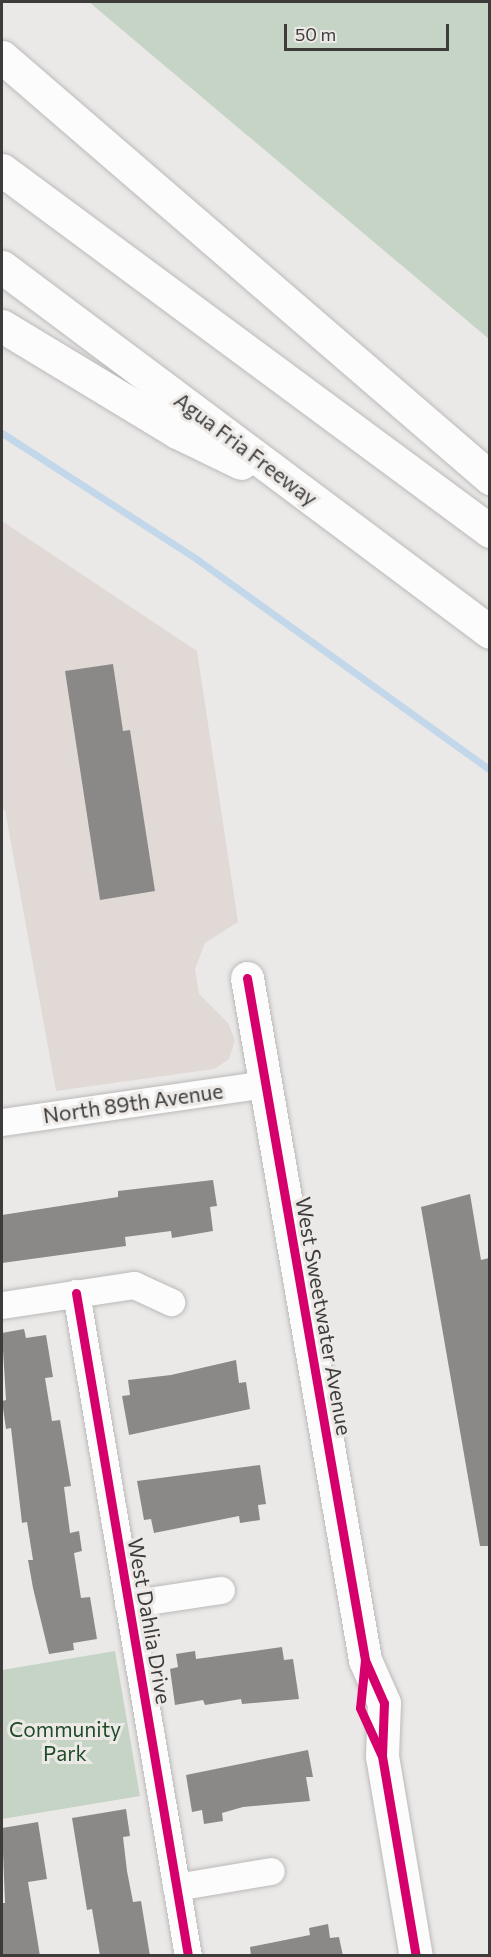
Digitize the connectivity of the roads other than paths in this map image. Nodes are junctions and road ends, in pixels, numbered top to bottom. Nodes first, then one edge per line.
1 (2, 57) edge
2 (2, 170) edge
3 (2, 267) edge
4 (2, 326) edge
5 (489, 478) edge
6 (308, 494) junction
7 (489, 531) edge
8 (489, 632) edge
9 (247, 978) dead end
10 (265, 1084) junction
11 (2, 1122) edge
12 (76, 1293) junction
13 (171, 1302) dead end
14 (2, 1305) edge
15 (221, 1590) dead end
16 (129, 1604) junction
17 (271, 1872) dead end
18 (176, 1887) junction
19 (188, 1956) edge
20 (416, 1956) edge

1 - 5 main road
2 - 7 main road
3 - 6 main road, Agua Fria Freeway
4 - 6 main road
6 - 8 main road, Agua Fria Freeway
9 - 10 main road, West Sweetwater Avenue
10 - 11 street, North 89th Avenue
10 - 20 main road, West Sweetwater Avenue
12 - 13 street
12 - 14 street
12 - 16 street, West Dahlia Drive
15 - 16 street
16 - 18 street, West Dahlia Drive
17 - 18 street
18 - 19 street, West Dahlia Drive

